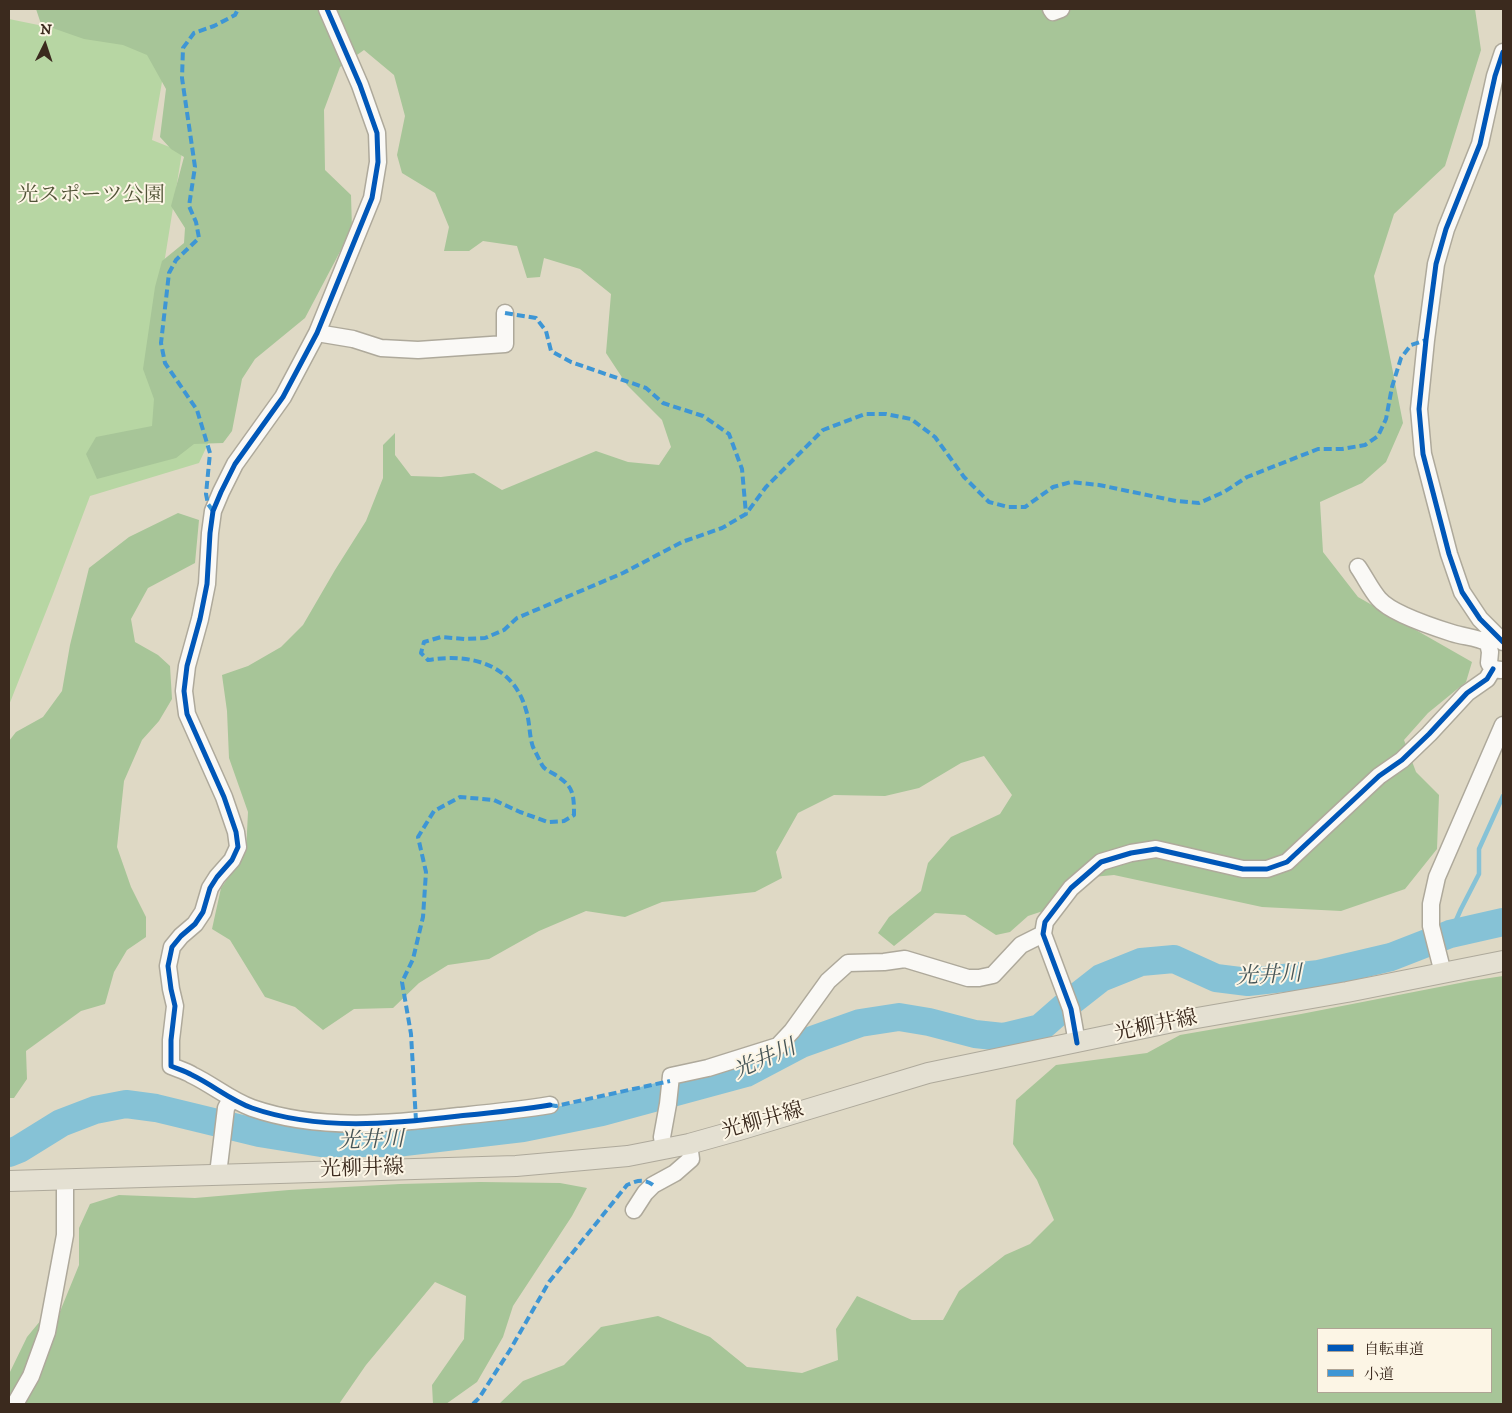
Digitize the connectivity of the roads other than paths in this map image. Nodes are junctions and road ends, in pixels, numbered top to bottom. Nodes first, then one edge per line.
1 (327, 9) edge
2 (1050, 9) edge
3 (1060, 9) edge
4 (1503, 52) edge
5 (505, 313) dead end
6 (317, 333) junction
7 (1358, 567) dead end
8 (1503, 642) edge
9 (1498, 669) edge
10 (1503, 725) edge
11 (1043, 934) junction
12 (1503, 961) edge
13 (1443, 973) junction
14 (1076, 1043) junction
15 (228, 1104) junction
16 (550, 1105) dead end
17 (689, 1144) junction
18 (664, 1149) junction
19 (218, 1174) junction
20 (65, 1180) junction
21 (9, 1181) edge
22 (634, 1210) dead end
23 (15, 1404) edge

1 - 6 street
2 - 3 street
4 - 8 street
5 - 6 street
6 - 15 street
7 - 9 street
9 - 11 street
10 - 13 street
11 - 14 street
11 - 18 street
12 - 13 main road, 光柳井線
13 - 14 main road, 光柳井線
14 - 17 main road, 光柳井線
15 - 16 street
15 - 19 street
17 - 18 main road, 光柳井線
17 - 22 street
18 - 19 main road, 光柳井線
19 - 20 main road, 光柳井線
20 - 21 main road, 光柳井線
20 - 23 street

